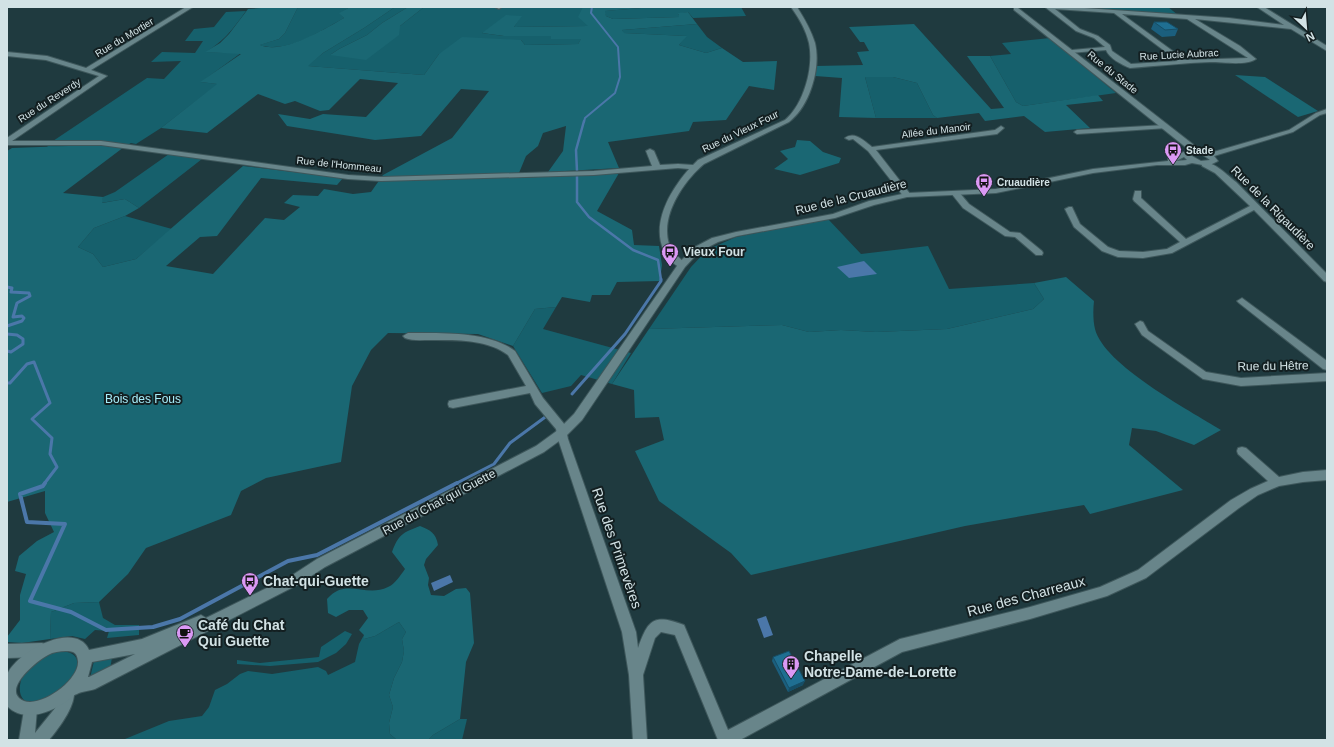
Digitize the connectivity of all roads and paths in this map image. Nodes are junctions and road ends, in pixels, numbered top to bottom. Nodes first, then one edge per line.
1 (190, 7) edge
2 (794, 7) edge
3 (1042, 7) edge
4 (1260, 7) edge
5 (1015, 8) edge
6 (1049, 8) edge
7 (1116, 12) junction
8 (1188, 17) junction
9 (1291, 27) junction
10 (1108, 48) junction
11 (1327, 49) edge
12 (1072, 52) junction
13 (7, 54) edge
14 (1184, 62) junction
15 (87, 70) junction
16 (1327, 111) edge
17 (1165, 127) junction
18 (1001, 128) dead end
19 (1077, 132) dead end
20 (849, 138) dead end
21 (7, 142) edge
22 (871, 149) junction
23 (650, 151) dead end
24 (1196, 151) junction
25 (1188, 153) junction
26 (1212, 158) junction
27 (1193, 160) junction
28 (1157, 163) junction
29 (1205, 164) junction
30 (694, 167) junction
31 (657, 168) junction
32 (1218, 171) junction
33 (955, 193) junction
34 (1138, 193) dead end
35 (907, 195) junction
36 (1255, 207) junction
37 (1069, 209) dead end
38 (1185, 242) junction
39 (1039, 253) dead end
40 (682, 265) junction
41 (1327, 279) edge
42 (1242, 301) dead end
43 (1140, 324) dead end
44 (408, 336) dead end
45 (1327, 366) edge
46 (1327, 377) edge
47 (532, 390) junction
48 (453, 404) dead end
49 (562, 433) junction
50 (1242, 451) dead end
51 (1327, 475) edge
52 (1277, 482) junction
53 (313, 568) junction
54 (42, 650) junction
55 (7, 651) edge
56 (85, 657) junction
57 (636, 675) junction
58 (9, 682) edge
59 (71, 689) junction
60 (18, 709) edge
61 (26, 740) edge
62 (39, 740) edge
63 (640, 740) edge
64 (725, 740) edge

1 - 15 street, Rue du Mortier
2 - 30 street, Rue du Vieux Four
3 - 6 street
4 - 9 street
5 - 12 street, Rue du Stade
6 - 7 street
6 - 10 street, Rue Lucie Aubrac
7 - 8 street
7 - 14 street
8 - 9 street
8 - 14 street, Rue Lucie Aubrac
9 - 11 street
10 - 12 street
10 - 14 street, Rue Lucie Aubrac
12 - 17 street, Rue du Stade
13 - 15 street
15 - 21 street, Rue du Reverdy
16 - 26 street
17 - 19 street
17 - 24 street, Rue du Stade
18 - 22 street, Allée du Manoir
20 - 22 street
21 - 31 street, Rue de l'Hommeau
22 - 35 street
23 - 31 street
24 - 25 street
24 - 26 street
25 - 27 street
25 - 28 street
26 - 29 street
26 - 32 street, Rue de la Rigaudière
27 - 28 street, Rue de la Cruaudière
27 - 29 street, Rue de la Rigaudière
28 - 33 street, Rue de la Cruaudière
29 - 32 street, Rue de la Rigaudière
30 - 31 street, Rue de l'Hommeau
30 - 40 street, Rue du Vieux Four
32 - 36 street, Rue de la Rigaudière
33 - 35 street, Rue de la Cruaudière
33 - 39 street
34 - 38 street
35 - 40 street, Rue de la Cruaudière
36 - 38 street
36 - 41 street, Rue de la Rigaudière
37 - 38 street
40 - 49 street, Rue de la Cruaudière
42 - 45 street
43 - 46 street, Rue du Hêtre
44 - 47 street, Rue des Primevères
47 - 48 street
47 - 49 street, Rue des Primevères
49 - 53 street, Rue du Chat qui Guette
49 - 57 street, Rue des Primevères
50 - 52 street
51 - 52 street, Rue des Charreaux
52 - 64 street, Rue des Charreaux
53 - 56 street, Rue du Chat qui Guette
53 - 59 street, Rue du Chat qui Guette
54 - 55 street
54 - 56 street
54 - 58 street
56 - 59 street
57 - 63 street, Rue des Primevères
57 - 64 street
58 - 60 street
59 - 60 street
59 - 62 street
60 - 61 street

